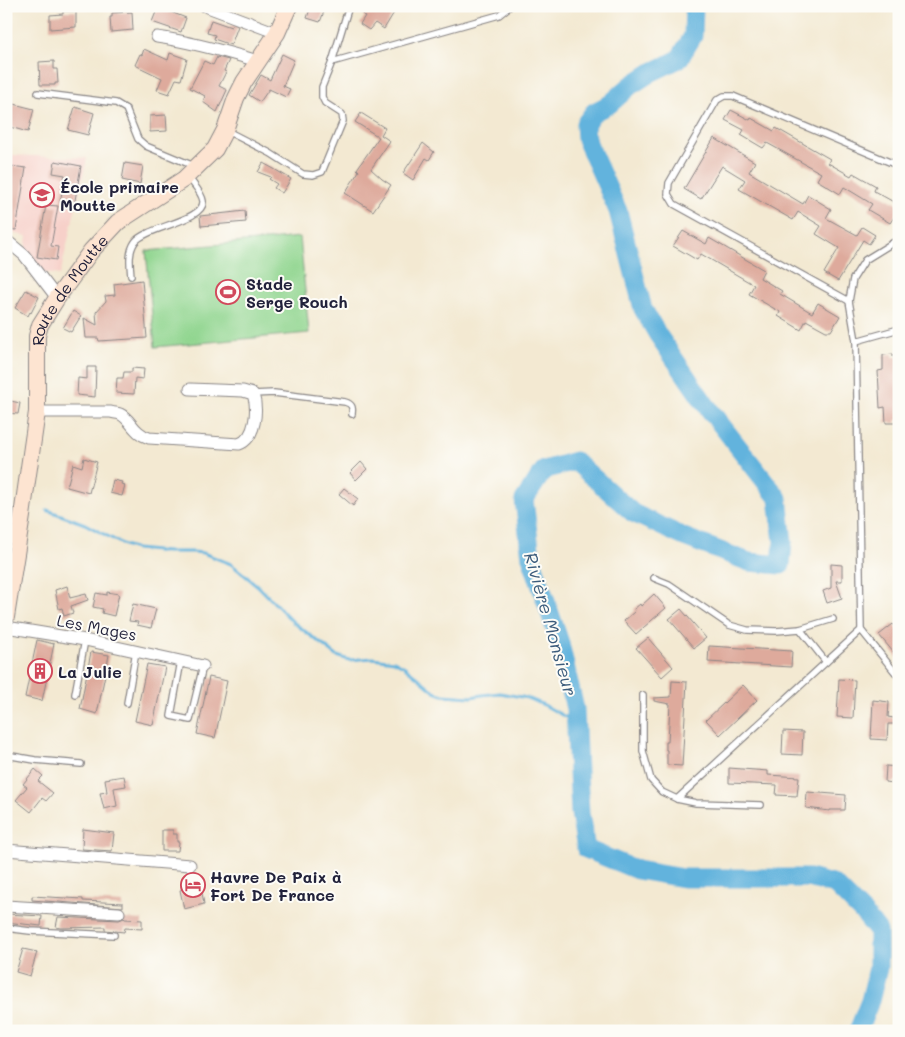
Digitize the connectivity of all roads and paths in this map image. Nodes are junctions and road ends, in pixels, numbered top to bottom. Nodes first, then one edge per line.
1 (205, 6) edge
2 (289, 6) edge
3 (349, 6) edge
4 (510, 6) edge
5 (276, 33) junction
6 (157, 37) dead end
7 (258, 61) junction
8 (332, 62) junction
9 (38, 93) dead end
10 (226, 130) junction
11 (899, 166) edge
12 (192, 171) junction
13 (899, 239) edge
14 (6, 240) edge
15 (131, 276) dead end
16 (57, 298) junction
17 (849, 301) junction
18 (899, 329) edge
19 (856, 341) junction
20 (190, 389) dead end
21 (253, 394) junction
22 (37, 412) junction
23 (352, 414) dead end
24 (654, 578) dead end
25 (6, 617) edge
26 (833, 619) dead end
27 (6, 627) edge
28 (800, 629) junction
29 (861, 630) junction
30 (85, 640) junction
31 (136, 651) junction
32 (181, 661) junction
33 (826, 662) junction
34 (203, 666) joint
35 (899, 677) edge
36 (75, 694) dead end
37 (643, 695) dead end
38 (127, 704) dead end
39 (6, 755) edge
40 (81, 764) dead end
41 (678, 799) junction
42 (761, 805) dead end
43 (6, 850) edge
44 (190, 865) dead end
45 (6, 906) edge
46 (119, 913) dead end
47 (6, 928) edge
48 (114, 935) dead end

1 - 5 street
2 - 5 street, Route de Moutte
3 - 8 lane
4 - 8 lane
5 - 7 street, Route de Moutte
6 - 7 street
7 - 10 street, Route de Moutte
8 - 10 lane
9 - 12 lane
10 - 12 street, Route de Moutte
11 - 17 lane
12 - 15 lane
12 - 16 street, Route de Moutte
13 - 17 lane
14 - 16 street
16 - 22 street, Route de Moutte
17 - 19 lane
18 - 19 lane
19 - 29 lane
20 - 21 street
21 - 22 street
21 - 23 lane
22 - 25 street, Route de Moutte
24 - 28 lane
26 - 28 lane
27 - 30 street, Les Mages
28 - 33 lane
29 - 33 lane
29 - 35 lane
30 - 31 street, Les Mages
30 - 36 lane
31 - 32 street, Les Mages
31 - 38 lane
32 - 34 street, Les Mages
32 - 34 lane, Les Mages
33 - 41 lane
37 - 41 lane
39 - 40 lane
41 - 42 lane
43 - 44 street
45 - 46 street
47 - 48 lane

